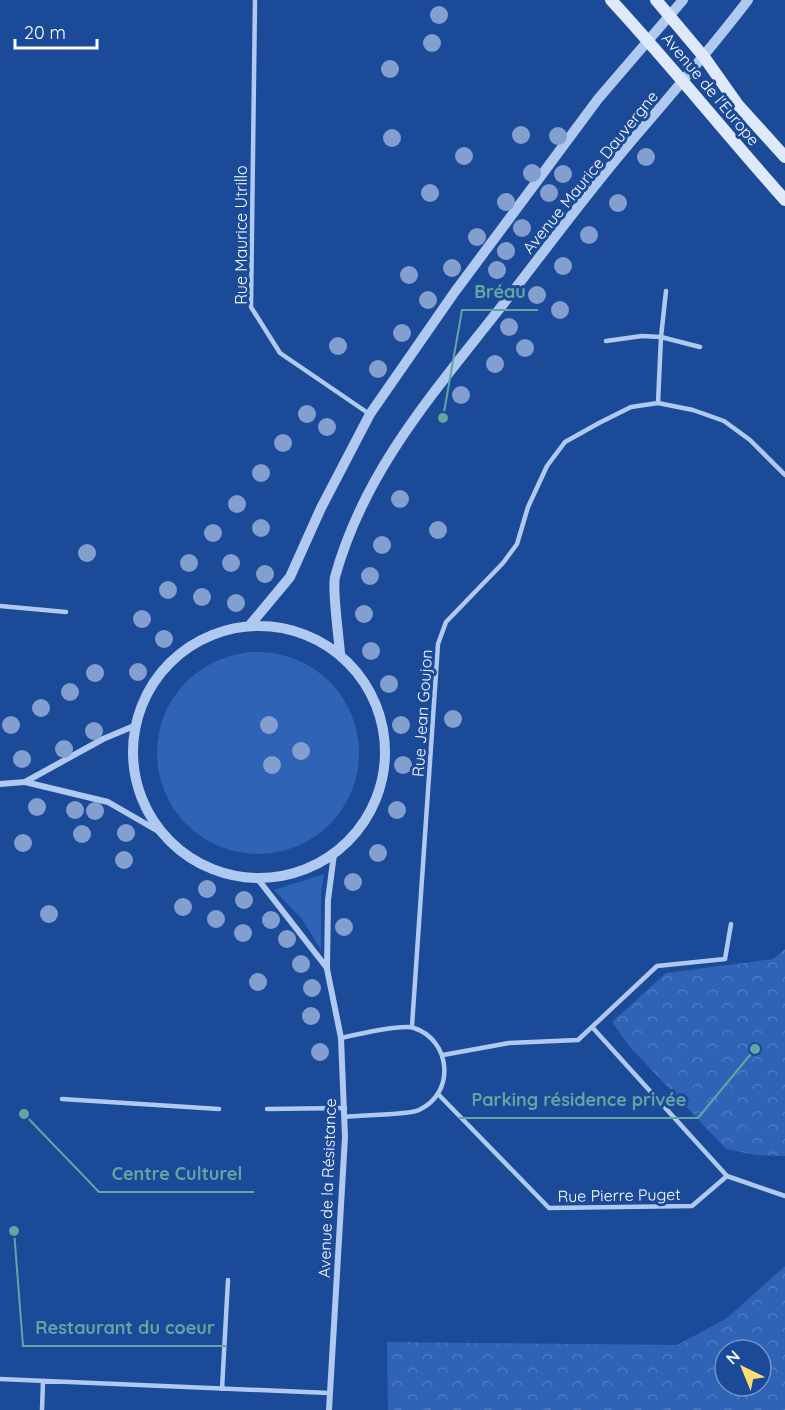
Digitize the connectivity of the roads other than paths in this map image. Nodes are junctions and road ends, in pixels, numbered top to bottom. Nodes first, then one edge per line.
1 (255, 0) edge
2 (611, 0) edge
3 (656, 0) edge
4 (683, 0) edge
5 (748, 0) edge
6 (670, 16) junction
7 (648, 40) junction
8 (704, 57) junction
9 (683, 83) junction
10 (785, 157) edge
11 (785, 200) edge
12 (666, 291) dead end
13 (661, 338) junction
14 (606, 341) dead end
15 (700, 347) dead end
16 (658, 404) junction
17 (370, 414) junction
18 (785, 476) edge
19 (0, 606) edge
20 (66, 612) dead end
21 (250, 625) junction
22 (340, 654) junction
23 (134, 726) junction
24 (25, 782) junction
25 (0, 784) edge
26 (159, 832) junction
27 (334, 855) junction
28 (257, 879) junction
29 (731, 924) dead end
30 (327, 969) junction
31 (412, 1026) junction
32 (592, 1027) junction
33 (341, 1038) junction
34 (443, 1055) junction
35 (439, 1095) junction
36 (62, 1099) dead end
37 (345, 1108) junction
38 (219, 1109) dead end
39 (267, 1109) dead end
40 (345, 1117) junction
41 (727, 1176) junction
42 (785, 1196) edge
43 (228, 1280) dead end
44 (0, 1379) edge
45 (43, 1380) junction
46 (222, 1389) junction
47 (329, 1393) junction
48 (42, 1410) edge
49 (329, 1410) edge

1 - 17 lane, Rue Maurice Utrillo
2 - 7 main road, Avenue de l'Europe
3 - 6 main road, Avenue de l'Europe
4 - 6 street, Avenue Maurice Dauvergne
5 - 8 street, Avenue Maurice Dauvergne
6 - 7 street, Avenue Maurice Dauvergne
6 - 8 main road, Avenue de l'Europe
7 - 9 main road, Avenue de l'Europe
7 - 17 street, Avenue Maurice Dauvergne
8 - 9 street, Avenue Maurice Dauvergne
8 - 10 main road, Avenue de l'Europe
9 - 11 main road, Avenue de l'Europe
9 - 22 street, Avenue Maurice Dauvergne
12 - 13 lane
13 - 14 lane
13 - 15 lane
13 - 16 lane
16 - 18 lane, Rue Jean Goujon
16 - 31 lane, Rue Jean Goujon
17 - 21 street, Avenue Maurice Dauvergne
19 - 20 lane
21 - 22 street
21 - 23 street
22 - 27 street
23 - 24 street
23 - 26 street
24 - 25 street
24 - 26 street
26 - 28 street
27 - 28 street
27 - 30 street, Avenue de la Résistance
28 - 30 street, Avenue de la Résistance
29 - 32 lane
30 - 33 street, Avenue de la Résistance
31 - 33 lane
31 - 34 lane
32 - 34 lane
32 - 41 lane
33 - 37 street, Avenue de la Résistance
34 - 35 lane
35 - 40 lane
35 - 41 lane, Rue Pierre Puget
36 - 38 lane
37 - 39 lane
37 - 40 street, Avenue de la Résistance
40 - 47 street, Avenue de la Résistance
41 - 42 lane
43 - 46 lane
44 - 45 lane
45 - 46 lane
45 - 48 lane
46 - 47 lane
47 - 49 street, Avenue de la Résistance

